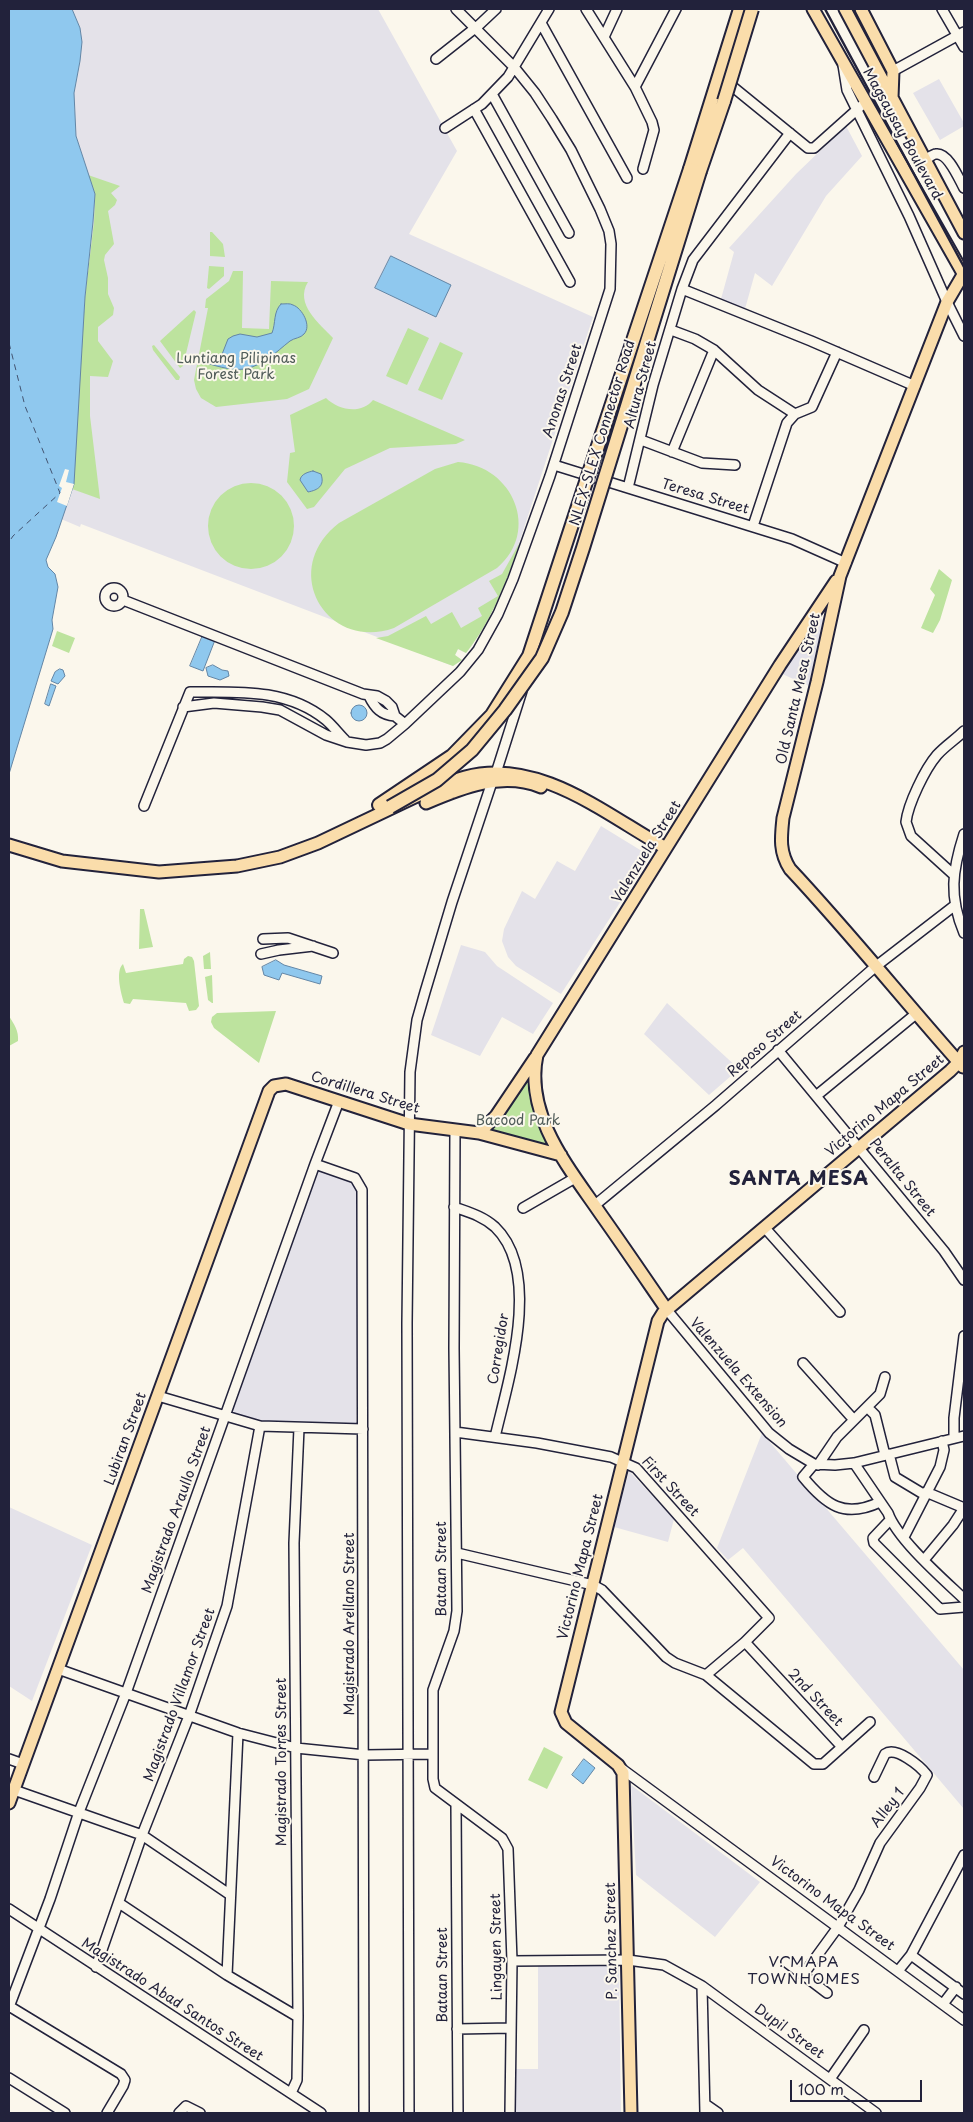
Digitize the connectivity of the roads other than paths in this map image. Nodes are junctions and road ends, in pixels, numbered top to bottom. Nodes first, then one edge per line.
1 (456, 9) edge
2 (496, 9) edge
3 (549, 9) edge
4 (586, 9) edge
5 (618, 9) edge
6 (676, 9) edge
7 (740, 9) edge
8 (752, 9) edge
9 (813, 9) edge
10 (845, 9) edge
11 (861, 9) edge
12 (942, 9) edge
13 (541, 23) junction
14 (474, 29) junction
15 (961, 34) edge
16 (604, 37) junction
17 (964, 48) edge
18 (436, 59) dead end
19 (842, 59) junction
20 (514, 67) junction
21 (893, 71) junction
22 (725, 86) dead end
23 (636, 87) junction
24 (492, 94) junction
25 (892, 100) junction
26 (867, 102) junction
27 (474, 109) junction
28 (857, 109) junction
29 (445, 128) dead end
30 (790, 133) junction
31 (925, 160) junction
32 (643, 169) dead end
33 (627, 178) dead end
34 (964, 188) edge
35 (964, 232) edge
36 (569, 233) dead end
37 (964, 274) edge
38 (570, 282) dead end
39 (682, 289) junction
40 (947, 302) junction
41 (671, 330) junction
42 (964, 336) edge
43 (714, 350) junction
44 (837, 352) junction
45 (915, 386) junction
46 (795, 414) junction
47 (641, 440) junction
48 (672, 452) junction
49 (554, 465) junction
50 (735, 465) dead end
51 (628, 488) junction
52 (753, 526) junction
53 (846, 563) junction
54 (840, 576) junction
55 (123, 600) dead end
56 (817, 610) junction
57 (831, 617) junction
58 (541, 634) dead end
59 (183, 707) junction
60 (405, 724) junction
61 (964, 731) edge
62 (346, 742) junction
63 (494, 777) junction
64 (422, 799) junction
65 (144, 806) dead end
66 (964, 838) edge
67 (9, 845) edge
68 (664, 852) junction
69 (954, 875) junction
70 (954, 906) junction
71 (964, 933) edge
72 (263, 939) dead end
73 (313, 946) junction
74 (333, 953) dead end
75 (261, 954) dead end
76 (875, 967) junction
77 (917, 1013) junction
78 (778, 1050) junction
79 (537, 1055) junction
80 (963, 1061) edge
81 (274, 1086) joint
82 (816, 1096) junction
83 (339, 1101) junction
84 (409, 1124) junction
85 (455, 1130) junction
86 (479, 1133) junction
87 (859, 1147) junction
88 (561, 1155) junction
89 (315, 1164) junction
90 (575, 1178) junction
91 (595, 1205) junction
92 (454, 1206) junction
93 (523, 1208) dead end
94 (765, 1228) junction
95 (964, 1280) edge
96 (667, 1310) junction
97 (840, 1312) dead end
98 (964, 1336) edge
99 (803, 1362) dead end
100 (885, 1377) dead end
101 (158, 1396) junction
102 (867, 1407) junction
103 (225, 1417) junction
104 (854, 1420) junction
105 (260, 1426) junction
106 (299, 1428) junction
107 (363, 1429) junction
108 (455, 1432) junction
109 (964, 1436) edge
110 (495, 1437) junction
111 (954, 1438) junction
112 (942, 1441) junction
113 (887, 1454) junction
114 (622, 1461) junction
115 (854, 1463) junction
116 (816, 1464) junction
117 (926, 1493) junction
118 (880, 1502) junction
119 (964, 1508) edge
120 (890, 1520) junction
121 (904, 1537) junction
122 (457, 1553) junction
123 (924, 1560) junction
124 (593, 1585) junction
125 (964, 1599) edge
126 (964, 1607) edge
127 (745, 1642) junction
128 (58, 1669) junction
129 (706, 1674) junction
130 (126, 1693) junction
131 (189, 1716) junction
132 (870, 1722) dead end
133 (238, 1733) junction
134 (296, 1748) junction
135 (842, 1748) junction
136 (432, 1754) junction
137 (364, 1755) junction
138 (408, 1755) junction
139 (9, 1759) edge
140 (23, 1764) junction
141 (622, 1769) junction
142 (874, 1778) dead end
143 (14, 1790) junction
144 (9, 1803) edge
145 (456, 1805) junction
146 (79, 1812) junction
147 (142, 1835) junction
148 (964, 1855) edge
149 (229, 1894) junction
150 (119, 1903) junction
151 (9, 1909) edge
152 (838, 1927) junction
153 (38, 1928) junction
154 (911, 1954) junction
155 (628, 1960) junction
156 (512, 1961) junction
157 (786, 1962) dead end
158 (96, 1967) junction
159 (898, 1971) junction
160 (227, 1975) junction
161 (803, 1975) junction
162 (702, 1986) junction
163 (956, 1987) junction
164 (828, 1993) dead end
165 (964, 1994) edge
166 (943, 2004) junction
167 (9, 2007) edge
168 (298, 2017) junction
169 (964, 2020) edge
170 (511, 2028) junction
171 (457, 2029) junction
172 (864, 2030) dead end
173 (9, 2078) edge
174 (830, 2079) junction
175 (291, 2093) junction
176 (705, 2108) edge
177 (65, 2113) edge
178 (107, 2113) edge
179 (179, 2113) edge
180 (200, 2113) edge
181 (321, 2113) edge
182 (364, 2113) edge
183 (409, 2113) edge
184 (458, 2113) edge
185 (510, 2113) edge
186 (631, 2113) edge
187 (718, 2113) edge
188 (876, 2113) edge

1 - 14 street, Anonas Street
2 - 14 street
3 - 13 street
4 - 16 street
5 - 16 street
6 - 23 street
7 - 8 highway, NLEX-SLEX Connector Road, bridge
9 - 19 main road, Magsaysay Boulevard
10 - 25 main road, Magsaysay Boulevard
11 - 21 main road
12 - 15 street
13 - 20 street
13 - 33 street
14 - 18 street
14 - 20 street, Anonas Street
15 - 17 street
15 - 21 street
16 - 23 street
19 - 26 main road, Magsaysay Boulevard
19 - 28 street
20 - 24 street
20 - 49 street, Anonas Street
21 - 25 main road
22 - 30 street
23 - 32 street
24 - 27 street
24 - 36 street
25 - 31 main road, Magsaysay Boulevard
26 - 28 street
26 - 37 main road, Magsaysay Boulevard
27 - 29 street
27 - 38 street
28 - 30 street
28 - 40 street
30 - 39 street, Altura Street
31 - 34 street
31 - 35 main road, Magsaysay Boulevard
37 - 40 main road, Old Santa Mesa Street
39 - 41 street, Altura Street
39 - 44 street
40 - 42 street
40 - 45 main road, Old Santa Mesa Street
41 - 43 street
41 - 47 street, Altura Street
43 - 46 street
43 - 48 street
44 - 45 street
44 - 46 street
45 - 53 main road, Old Santa Mesa Street
46 - 52 street
47 - 48 street
47 - 51 street, Altura Street
48 - 50 street
49 - 51 street, Teresa Street
49 - 60 street, Anonas Street
51 - 52 street, Teresa Street
52 - 53 street, Teresa Street
53 - 54 main road, Old Santa Mesa Street
54 - 56 main road, Valenzuela Street
54 - 57 main road, Old Santa Mesa Street
55 - 60 street
56 - 57 main road
56 - 68 main road, Valenzuela Street
57 - 76 main road, Old Santa Mesa Street
58 - 63 street
59 - 62 street, Anonas Street
59 - 62 street
59 - 65 street
60 - 62 street, Anonas Street
61 - 69 street
63 - 64 main road
63 - 64 main road
63 - 68 main road
63 - 84 street
64 - 67 main road
66 - 69 street
68 - 79 main road, Valenzuela Street
69 - 70 street
70 - 71 street
70 - 76 street, Reposo Street
72 - 73 street
73 - 74 street
73 - 75 street
76 - 77 main road, Old Santa Mesa Street
76 - 78 street, Reposo Street
77 - 80 main road, Old Santa Mesa Street
77 - 82 street
78 - 82 street, Peralta Street
78 - 91 street, Reposo Street
79 - 86 main road
79 - 88 main road, Valenzuela Street
80 - 87 main road, Victorino Mapa Street
81 - 83 main road, Cordillera Street
81 - 101 main road, Lubiran Street
82 - 87 street, Peralta Street
83 - 84 main road, Cordillera Street
83 - 89 street, Magistrado Araullo Street
84 - 85 main road, Cordillera Street
84 - 138 street
85 - 86 main road, Cordillera Street
85 - 92 street, Bataan Street
86 - 88 main road
87 - 94 main road, Victorino Mapa Street
87 - 95 street, Peralta Street
88 - 90 main road, Valenzuela Street
89 - 103 street, Magistrado Araullo Street
89 - 107 street, Magistrado Arellano Street
90 - 91 main road, Valenzuela Street
90 - 93 street
91 - 96 main road, Valenzuela Street
92 - 108 street, Bataan Street
92 - 110 street, Corregidor
94 - 96 main road, Victorino Mapa Street
94 - 97 street
96 - 114 main road, Victorino Mapa Street
96 - 116 street, Valenzuela Extension
98 - 111 street
99 - 104 street
100 - 102 street
101 - 103 street
101 - 128 main road, Lubiran Street
102 - 104 street
102 - 113 street
103 - 105 street
103 - 130 street, Magistrado Araullo Street
104 - 116 street
105 - 106 street
105 - 131 street, Magistrado Villamor Street
106 - 107 street
106 - 134 street, Magistrado Torres Street
107 - 137 street, Magistrado Arellano Street
108 - 110 street, First Street
108 - 122 street, Bataan Street
109 - 111 street
110 - 114 street, First Street
111 - 112 street
112 - 113 street
112 - 117 street
113 - 115 street
113 - 117 street
114 - 124 main road, Victorino Mapa Street
114 - 127 street, First Street
115 - 116 street
115 - 118 street
116 - 118 street
117 - 119 street
117 - 121 street
118 - 120 street
119 - 123 street
120 - 121 street
120 - 126 street
121 - 123 street
122 - 124 street, 2nd Street
122 - 136 street, Bataan Street
123 - 125 street
124 - 129 street, 2nd Street
124 - 141 main road, Victorino Mapa Street
127 - 129 street
127 - 135 street, 2nd Street
128 - 130 street
128 - 140 main road, Lubiran Street
129 - 135 street, 2nd Street
130 - 131 street
130 - 146 street, Magistrado Araullo Street
131 - 133 street
131 - 147 street, Magistrado Villamor Street
132 - 135 street
133 - 134 street
133 - 149 street
134 - 137 street
134 - 168 street, Magistrado Torres Street
136 - 138 street
136 - 145 street, Bataan Street
137 - 138 street
137 - 182 street, Magistrado Arellano Street
138 - 183 street
139 - 140 street
140 - 143 main road, Lubiran Street
141 - 152 street, Victorino Mapa Street
141 - 155 main road, P. Sanchez Street
142 - 152 street, Alley 1
143 - 144 main road, Lubiran Street
143 - 146 street
145 - 156 street, Lingayen Street
145 - 171 street, Bataan Street
146 - 147 street
146 - 153 street, Magistrado Araullo Street
147 - 149 street
147 - 150 street, Magistrado Villamor Street
148 - 154 street
149 - 160 street
150 - 158 street, Magistrado Villamor Street
150 - 160 street
151 - 153 street, Magistrado Abad Santos Street
152 - 159 street, Victorino Mapa Street
152 - 161 street
153 - 158 street, Magistrado Abad Santos Street
153 - 167 street, Magistrado Araullo Street
154 - 159 street
154 - 163 street
155 - 156 street, Dupil Street
155 - 162 street, Dupil Street
155 - 186 main road, P. Sanchez Street
156 - 170 street, Lingayen Street
157 - 161 street
158 - 175 street, Magistrado Abad Santos Street
159 - 166 street, Victorino Mapa Street
160 - 168 street
161 - 164 street
162 - 174 street, Dupil Street
162 - 176 street
163 - 165 street
163 - 166 street
166 - 169 street, Victorino Mapa Street
167 - 178 street
168 - 175 street, Magistrado Torres Street
170 - 171 street
170 - 185 street, Lingayen Street
171 - 184 street, Bataan Street
172 - 174 street
173 - 177 street
174 - 188 street, Dupil Street
175 - 181 street, Magistrado Abad Santos Street
176 - 187 street
179 - 180 street

